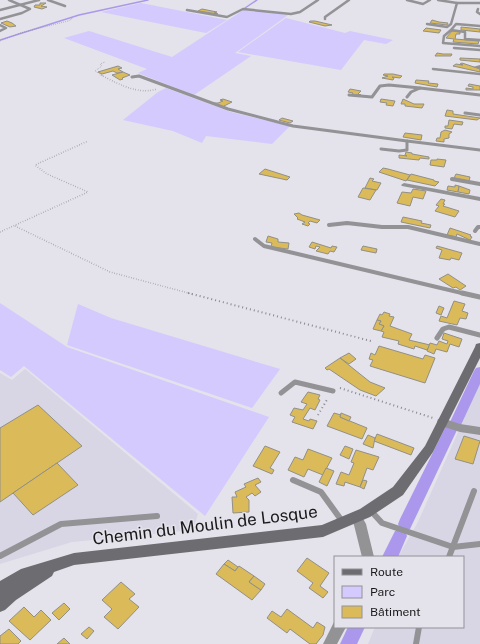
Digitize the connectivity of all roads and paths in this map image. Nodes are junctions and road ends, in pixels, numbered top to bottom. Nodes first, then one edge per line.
1 (9, 0) edge
2 (39, 0) edge
3 (48, 0) edge
4 (318, 0) edge
5 (349, 0) edge
6 (407, 0) edge
7 (430, 0) edge
8 (438, 0) edge
9 (457, 3) junction
10 (480, 3) edge
11 (22, 5) junction
12 (65, 6) dead end
13 (478, 9) dead end
14 (0, 10) edge
15 (187, 10) dead end
16 (480, 14) edge
17 (71, 17) dead end
18 (0, 19) edge
19 (325, 19) dead end
20 (426, 24) dead end
21 (0, 25) edge
22 (480, 26) edge
23 (451, 30) junction
24 (0, 31) edge
25 (480, 40) edge
26 (0, 41) edge
27 (480, 46) edge
28 (454, 48) dead end
29 (480, 50) edge
30 (105, 62) dead end
31 (433, 69) dead end
32 (480, 74) edge
33 (132, 77) dead end
34 (167, 86) junction
35 (420, 88) junction
36 (349, 95) dead end
37 (480, 95) edge
38 (407, 98) dead end
39 (465, 113) dead end
40 (480, 115) edge
41 (88, 141) dead end
42 (407, 141) junction
43 (381, 149) dead end
44 (480, 150) edge
45 (452, 179) dead end
46 (480, 184) edge
47 (404, 185) dead end
48 (480, 199) edge
49 (329, 225) dead end
50 (15, 226) junction
51 (480, 227) edge
52 (475, 231) dead end
53 (0, 232) edge
54 (255, 239) dead end
55 (480, 244) edge
56 (480, 297) edge
57 (480, 335) edge
58 (437, 338) dead end
59 (371, 341) dead end
60 (480, 347) edge
61 (333, 391) junction
62 (281, 393) dead end
63 (318, 415) dead end
64 (444, 423) junction
65 (480, 431) edge
66 (293, 480) dead end
67 (474, 491) dead end
68 (370, 510) junction
69 (157, 516) dead end
70 (356, 517) junction
71 (342, 523) junction
72 (480, 544) edge
73 (453, 547) junction
74 (0, 556) edge
75 (368, 556) edge
76 (449, 556) edge
77 (56, 565) junction
78 (0, 589) edge
79 (0, 605) edge
80 (338, 628) edge
81 (419, 628) edge
82 (330, 644) edge
83 (416, 644) edge

1 - 11 lane
2 - 11 lane
3 - 12 lane
4 - 15 lane
5 - 19 lane
6 - 7 lane
8 - 9 lane
9 - 10 lane
9 - 20 lane
11 - 14 lane
11 - 18 lane
13 - 16 lane
17 - 26 path
21 - 24 lane
22 - 23 lane
23 - 25 lane
23 - 27 lane
28 - 29 lane
30 - 34 path
31 - 32 lane
33 - 34 lane
34 - 42 lane
35 - 36 lane
35 - 37 lane
35 - 38 lane
39 - 40 lane
41 - 50 path
42 - 43 lane
42 - 44 lane
45 - 46 lane
47 - 48 street
49 - 55 lane
50 - 53 path
50 - 59 path
51 - 52 lane
54 - 56 lane
57 - 58 lane
60 - 64 street, Chemin du Moulin de Losque
61 - 62 lane
61 - 63 path
61 - 64 path
64 - 65 street
64 - 68 street, Chemin du Moulin de Losque
66 - 71 lane
67 - 73 lane
68 - 70 street, Chemin du Moulin de Losque
68 - 73 lane
69 - 74 lane
70 - 71 street, Chemin du Moulin de Losque
70 - 75 street
71 - 77 street, Chemin du Moulin de Losque
72 - 73 lane
73 - 76 lane
77 - 78 street, Chemin du Moulin de Losque
77 - 79 street, Chemin du Moulin de Losque
80 - 82 street
81 - 83 lane

